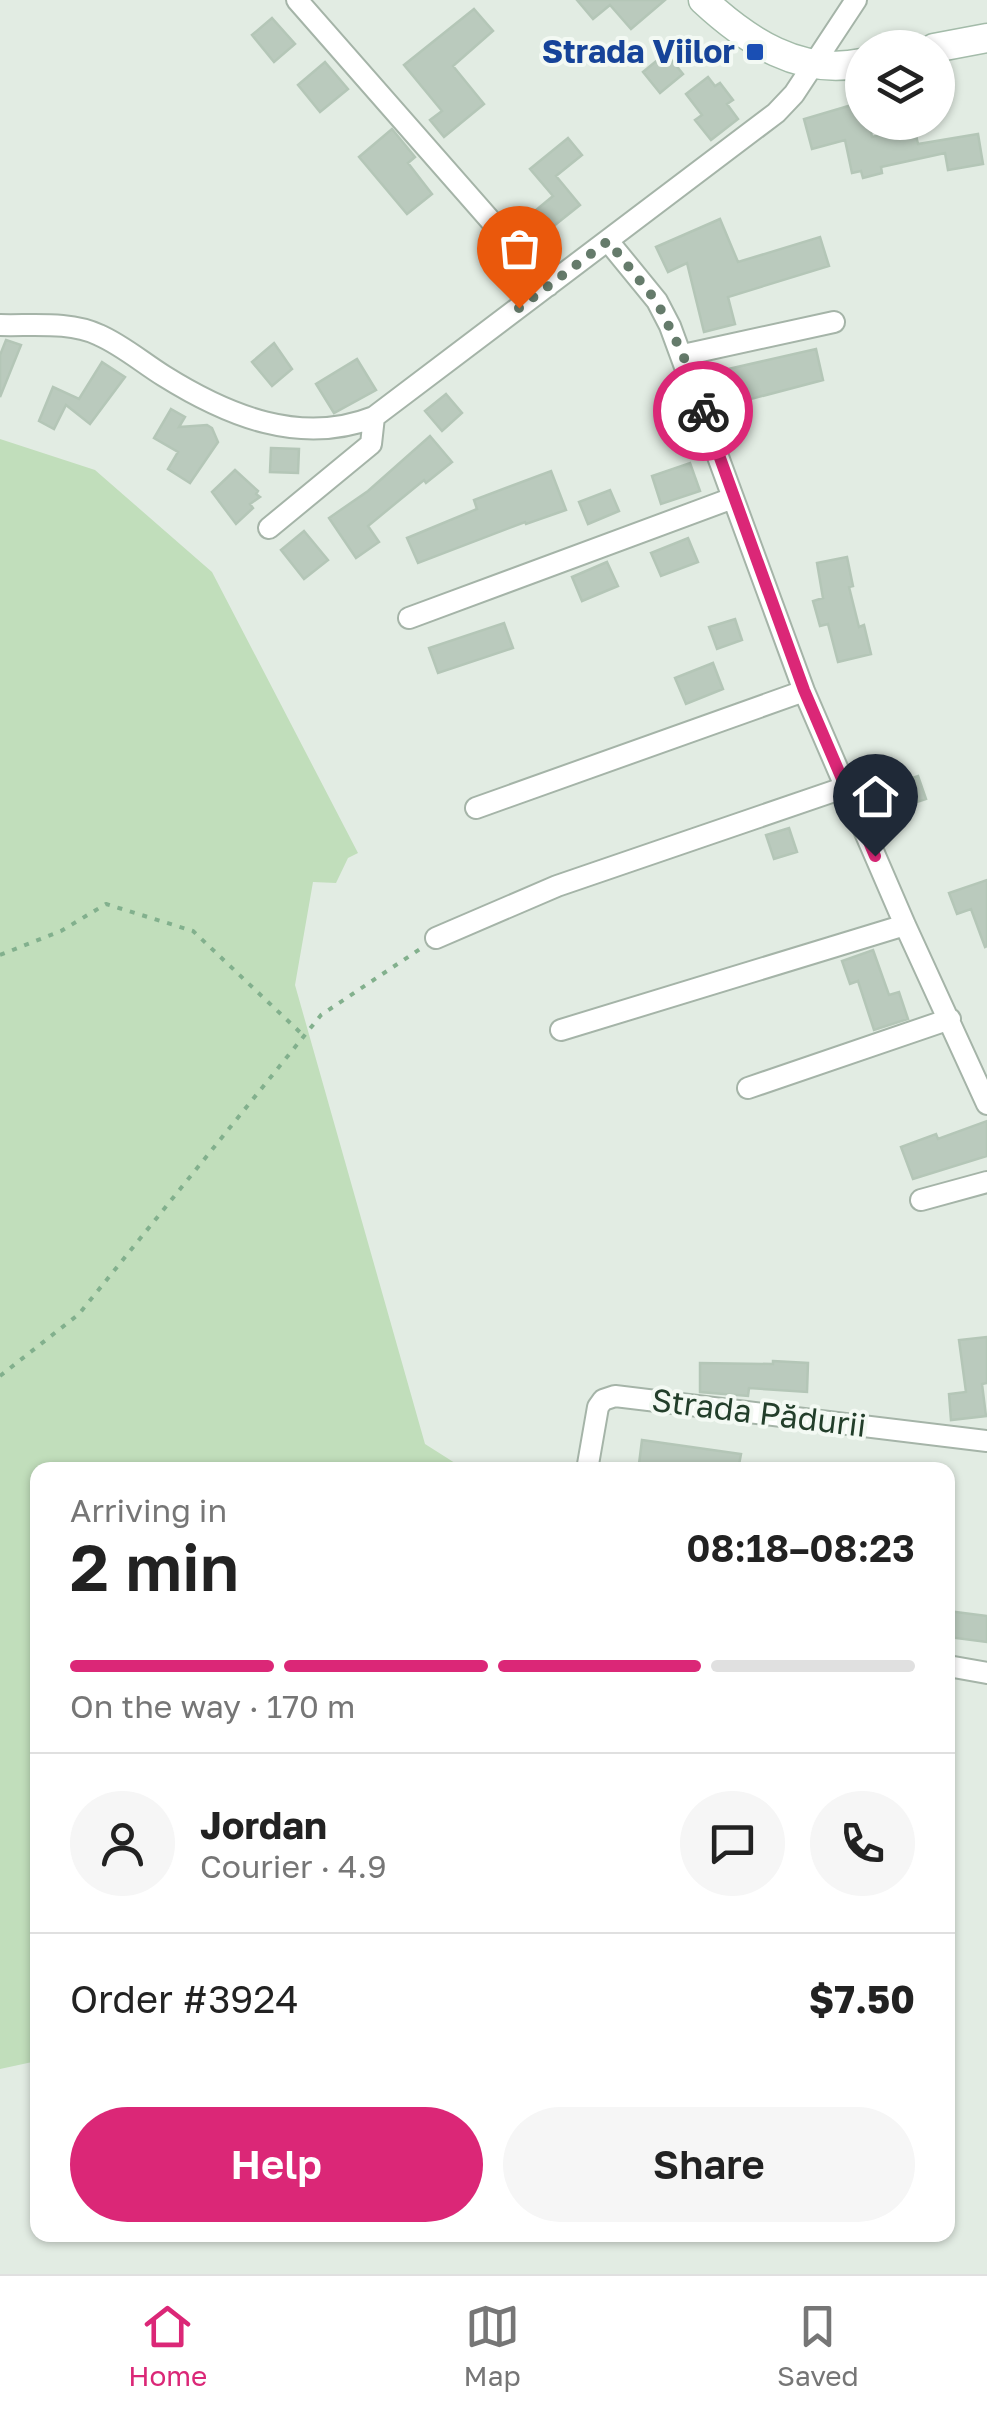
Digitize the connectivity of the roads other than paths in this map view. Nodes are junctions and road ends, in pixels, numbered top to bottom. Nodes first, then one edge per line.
1 (297, 0) edge
2 (703, 0) edge
3 (856, 0) edge
4 (987, 38) edge
5 (955, 44) edge
6 (812, 65) junction
7 (845, 65) edge
8 (608, 241) junction
9 (548, 286) junction
10 (834, 322) dead end
11 (0, 325) edge
12 (683, 355) junction
13 (374, 418) junction
14 (733, 498) junction
15 (270, 528) dead end
16 (409, 618) dead end
17 (804, 690) junction
18 (846, 787) junction
19 (476, 808) dead end
20 (904, 925) junction
21 (436, 938) road end
22 (950, 1019) junction
23 (561, 1030) dead end
24 (748, 1088) dead end
25 (987, 1104) edge
26 (987, 1182) edge
27 (920, 1200) dead end
28 (987, 1441) edge
29 (588, 1462) edge
30 (955, 1667) edge
31 (987, 1672) edge

1 - 9 street
2 - 6 main road
3 - 6 street
4 - 5 main road
6 - 7 main road
6 - 8 street
8 - 9 street
8 - 12 street
9 - 13 street
10 - 12 street
11 - 13 street
12 - 14 street
13 - 15 street
14 - 16 street
14 - 17 street
17 - 18 street
17 - 19 street
18 - 20 street
18 - 21 street
20 - 22 street
20 - 23 street
22 - 24 street
22 - 25 street
26 - 27 street
28 - 29 street, Strada Pădurii
30 - 31 street

